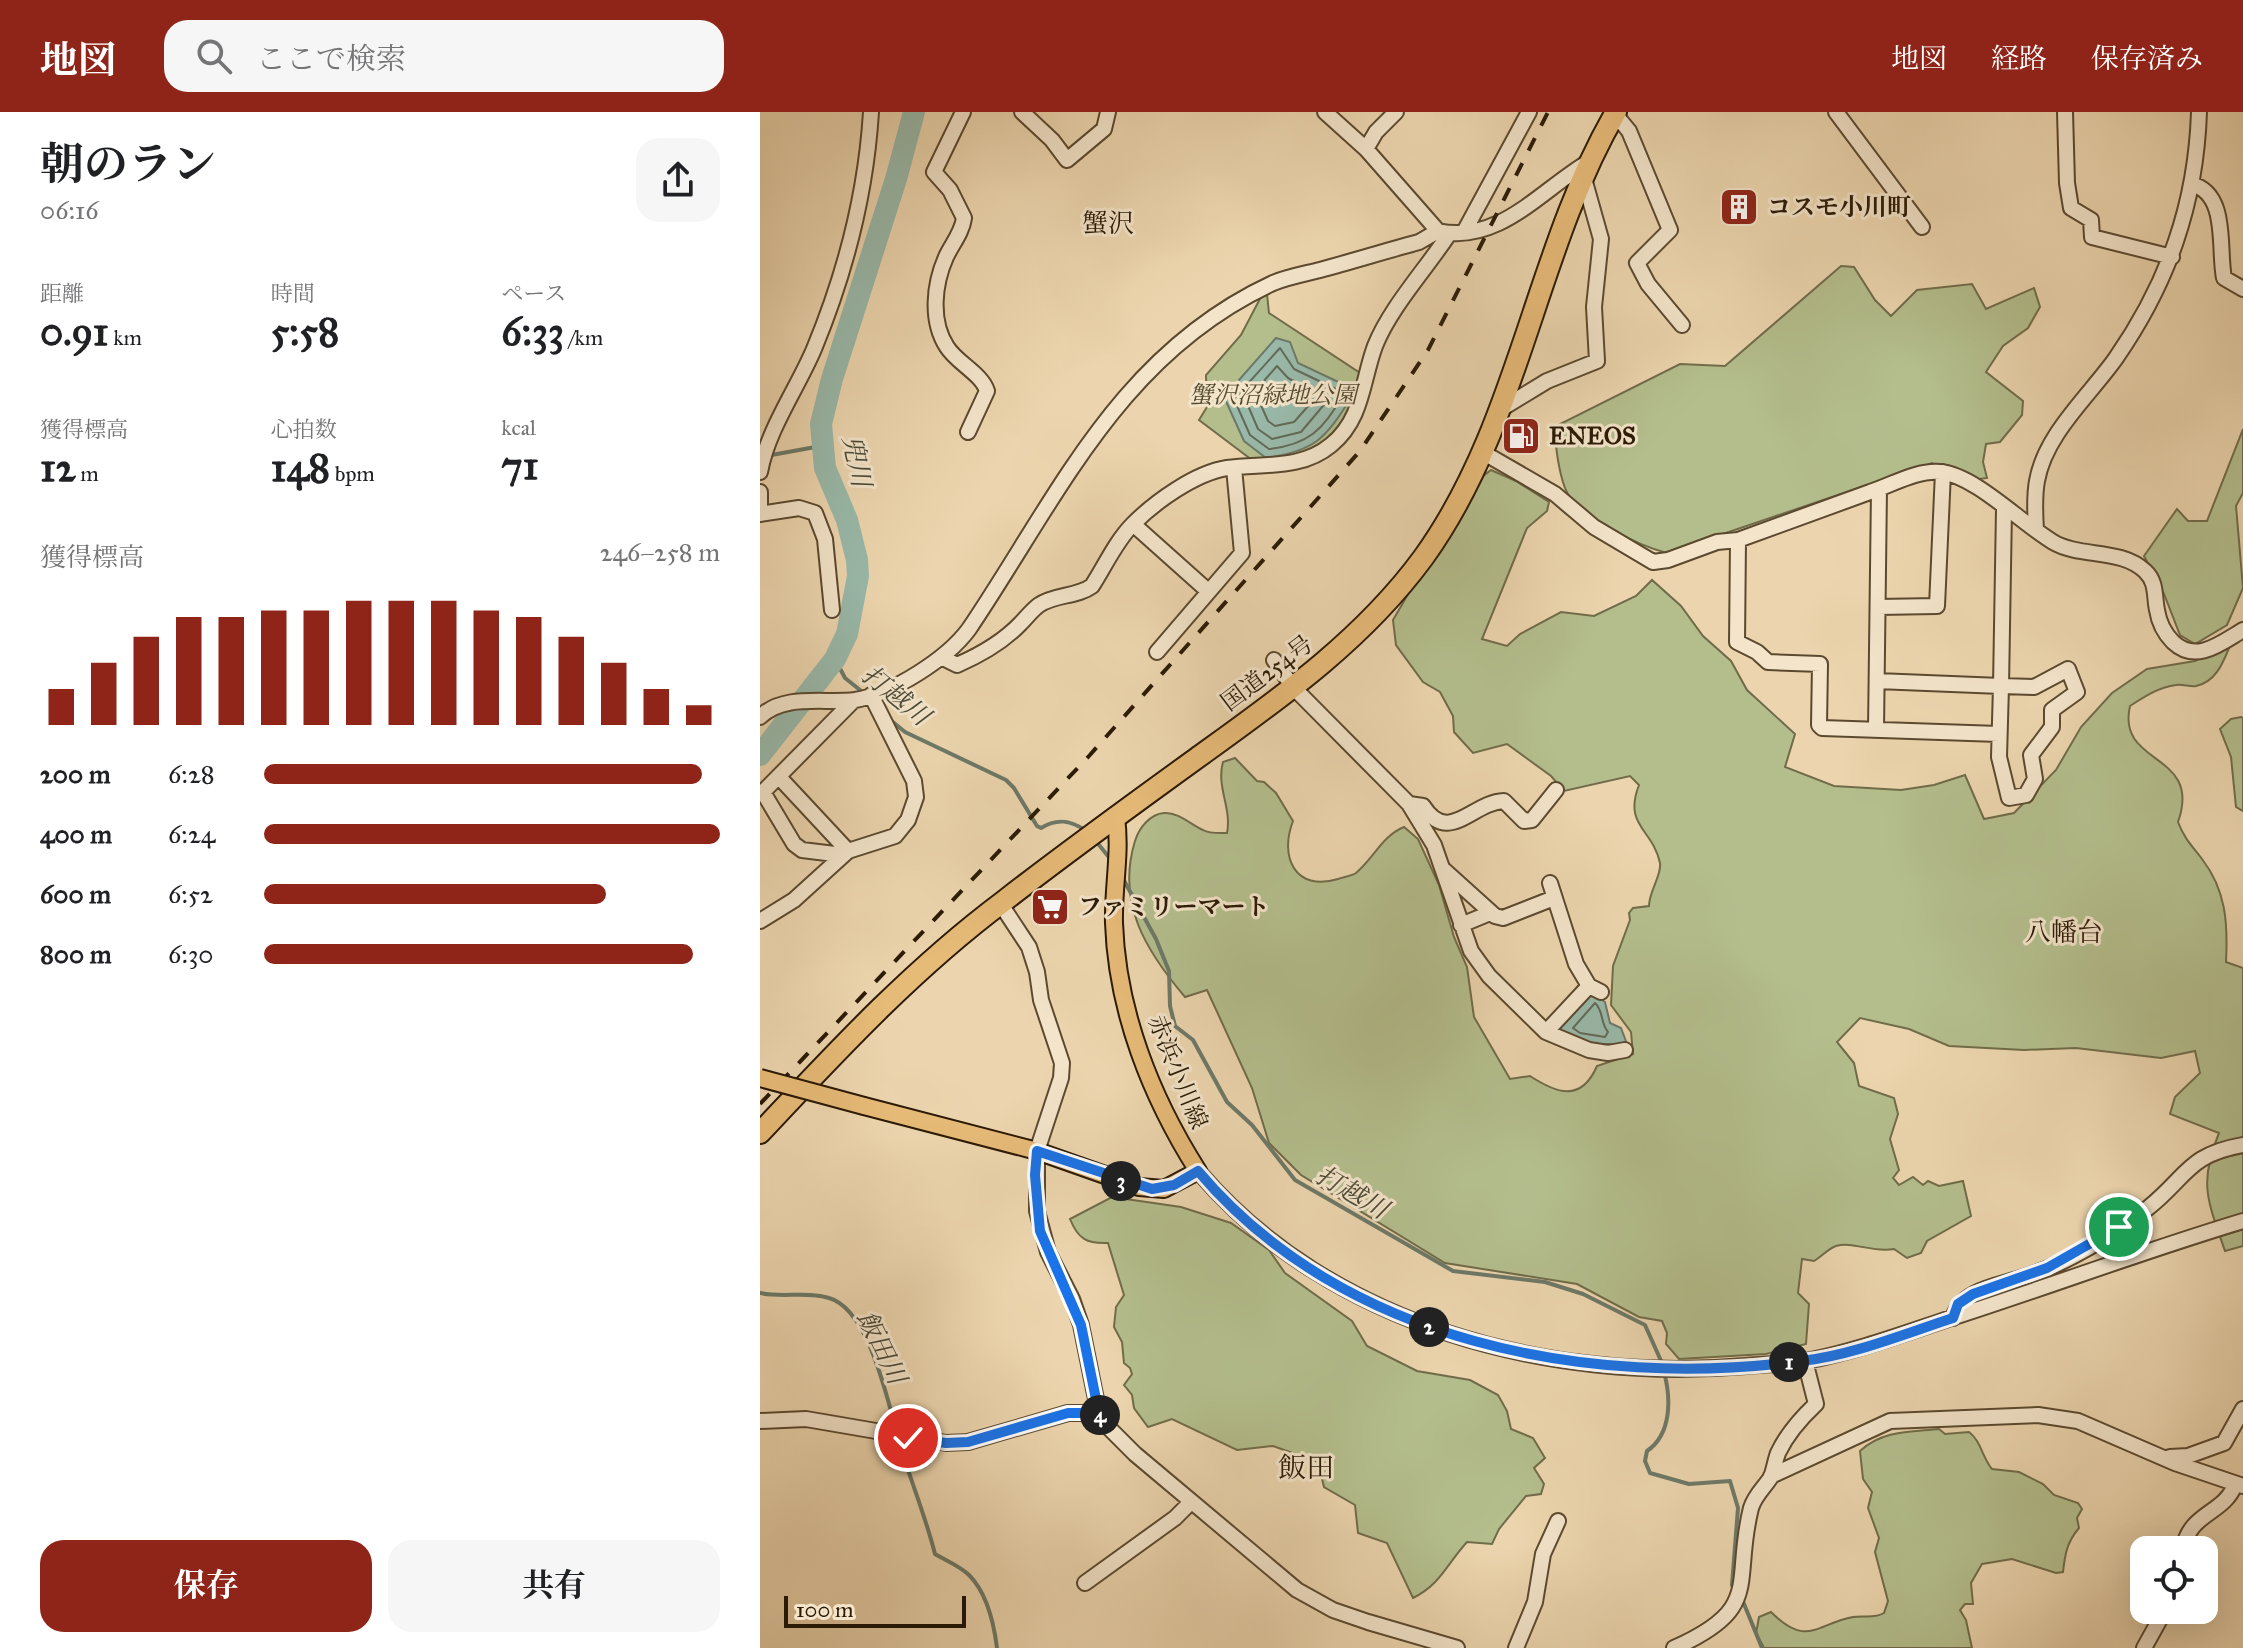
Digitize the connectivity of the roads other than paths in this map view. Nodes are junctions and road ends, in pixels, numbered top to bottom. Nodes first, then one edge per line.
1 (871, 112) edge
2 (963, 112) edge
3 (1022, 112) edge
4 (1108, 112) edge
5 (1325, 112) edge
6 (1396, 112) edge
7 (1529, 112) edge
8 (1836, 112) edge
9 (2065, 112) edge
10 (2199, 112) edge
11 (1616, 113) edge
12 (1366, 149) junction
13 (1586, 168) junction
14 (2191, 184) junction
15 (1922, 227) dead end
16 (1450, 232) junction
17 (2172, 257) junction
18 (2243, 289) edge
19 (1682, 325) dead end
20 (1501, 409) junction
21 (968, 432) dead end
22 (765, 441) edge
23 (1484, 453) junction
24 (1234, 468) junction
25 (760, 472) edge
26 (1943, 472) junction
27 (1879, 489) junction
28 (760, 492) edge
29 (2004, 509) junction
30 (760, 514) edge
31 (1133, 524) junction
32 (2036, 530) junction
33 (1738, 540) junction
34 (1208, 591) junction
35 (1878, 607) junction
36 (832, 610) dead end
37 (2243, 630) edge
38 (1157, 652) dead end
39 (943, 658) junction
40 (1274, 660) dead end
41 (1877, 681) junction
42 (2001, 686) junction
43 (1293, 687) junction
44 (871, 695) junction
45 (854, 700) junction
46 (760, 717) edge
47 (1876, 730) junction
48 (1999, 734) junction
49 (779, 777) junction
50 (1556, 790) dead end
51 (1409, 804) junction
52 (1116, 818) junction
53 (846, 853) junction
54 (1444, 870) junction
55 (1000, 903) junction
56 (1490, 913) junction
57 (760, 921) edge
58 (1461, 925) junction
59 (1546, 1032) junction
60 (1625, 1050) dead end
61 (760, 1078) edge
62 (760, 1133) edge
63 (2243, 1145) edge
64 (1037, 1151) junction
65 (1198, 1171) junction
66 (2243, 1221) edge
67 (2006, 1283) junction
68 (2012, 1299) junction
69 (1953, 1318) junction
70 (1805, 1361) junction
71 (2243, 1409) edge
72 (1100, 1419) junction
73 (760, 1421) edge
74 (2161, 1457) junction
75 (1771, 1476) junction
76 (2239, 1485) edge
77 (1191, 1502) junction
78 (1558, 1521) dead end
79 (2186, 1536) edge
80 (1085, 1583) dead end
81 (2157, 1624) edge
82 (1423, 1643) edge
83 (1457, 1648) edge
84 (1516, 1648) edge
85 (1674, 1648) edge
86 (2144, 1648) edge

1 - 22 street
2 - 21 street
3 - 4 street
5 - 12 street
6 - 12 street
7 - 16 street
8 - 15 street
9 - 17 street
10 - 14 street
11 - 13 highway, 国道254号
11 - 19 street
12 - 16 street
13 - 16 street
13 - 20 highway, 国道254号
13 - 20 street
14 - 17 street
14 - 18 street
16 - 24 street
16 - 39 street
17 - 32 street
20 - 23 highway, 国道254号
22 - 25 street
23 - 33 street
23 - 43 highway, 国道254号
24 - 31 street
24 - 34 street
26 - 27 street
26 - 29 street
26 - 35 street
27 - 33 street
27 - 35 street
28 - 30 street
29 - 32 street
29 - 42 street
30 - 36 street
31 - 34 street
31 - 39 street
32 - 37 street
33 - 47 street
34 - 38 street
35 - 41 street
39 - 44 street
40 - 43 street
41 - 42 street
41 - 47 street
42 - 48 street
42 - 48 street
43 - 51 street
43 - 52 highway, 国道254号
44 - 45 street
44 - 53 street
45 - 46 street
45 - 49 street
47 - 48 street
49 - 53 street
49 - 53 street
50 - 51 street
51 - 54 street
52 - 55 highway, 国道254号
52 - 65 main road, 赤浜小川線
53 - 57 street
54 - 56 street
54 - 58 street
55 - 62 highway, 国道254号
55 - 64 street
56 - 58 street
56 - 59 street
58 - 59 street
59 - 60 street
61 - 64 main road, bridge
63 - 67 street
64 - 65 main road
64 - 72 street
65 - 70 street
66 - 68 street
67 - 68 street
67 - 69 street
68 - 69 street
69 - 70 street
70 - 75 street
71 - 74 street
72 - 73 street
72 - 77 street
74 - 75 street
74 - 76 street
75 - 85 street
76 - 79 street
77 - 80 street
77 - 82 street
78 - 84 street
81 - 86 street
82 - 83 street

